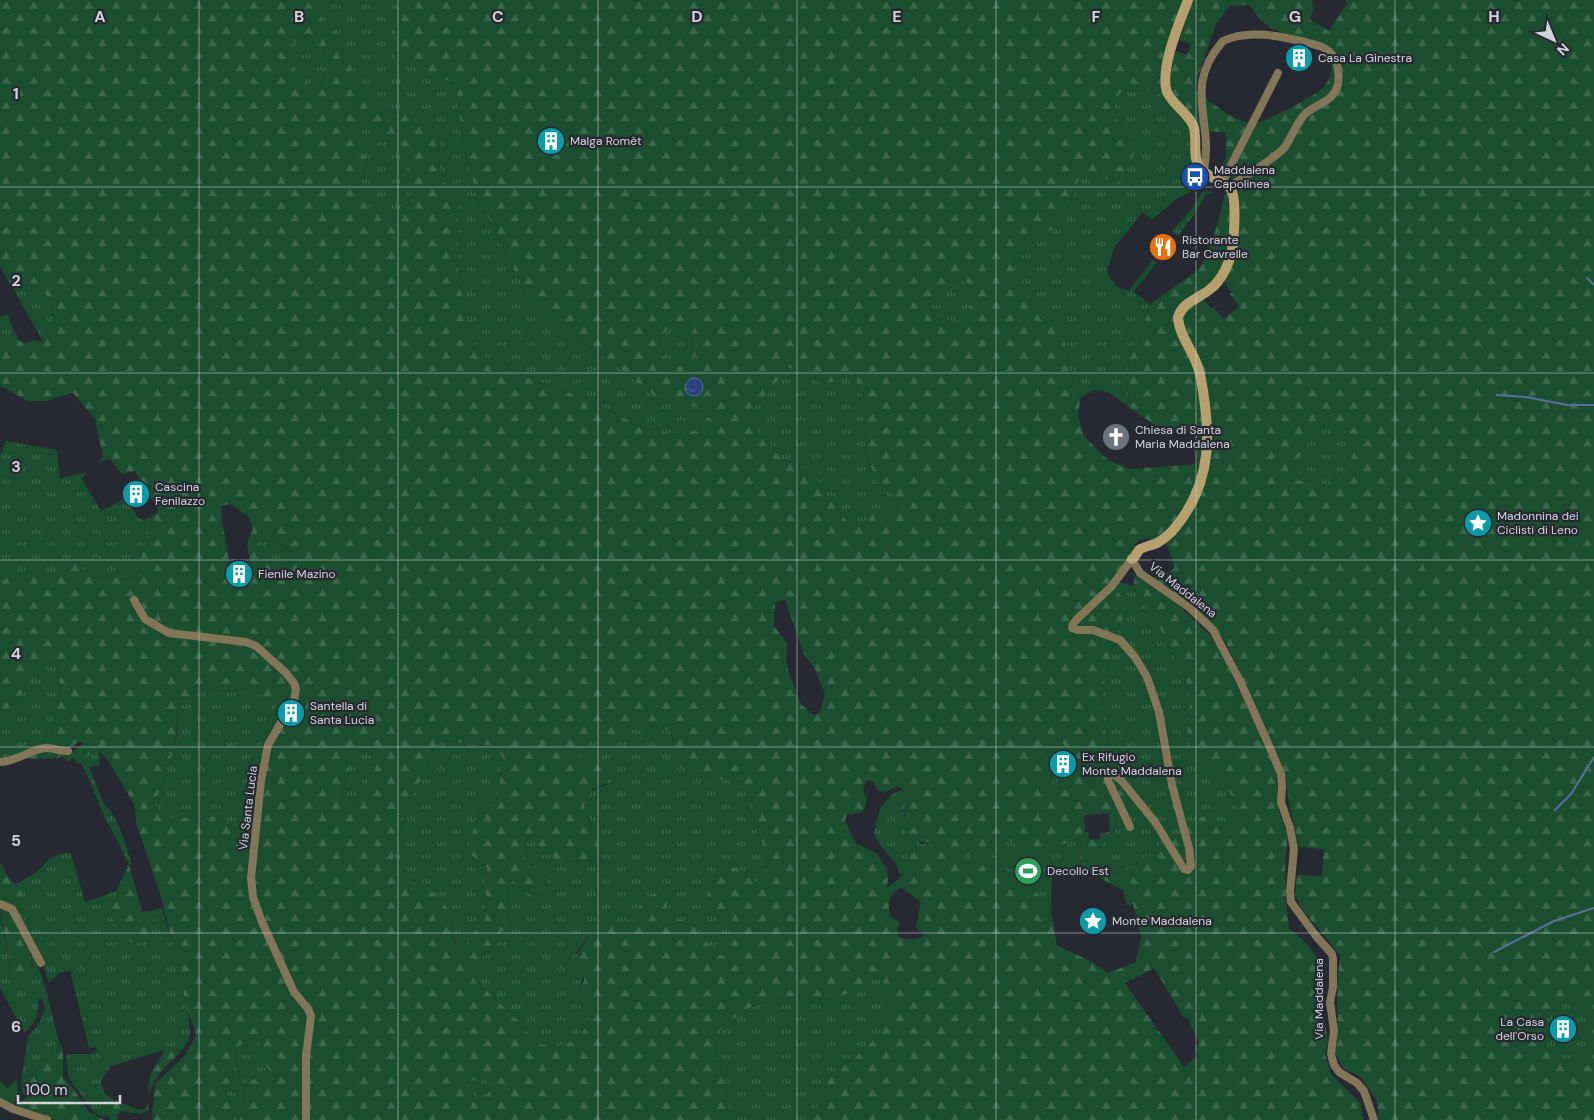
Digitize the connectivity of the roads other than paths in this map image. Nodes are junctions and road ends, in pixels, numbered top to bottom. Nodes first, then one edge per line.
1 (1188, 0) edge
2 (1278, 73) dead end
3 (1204, 170) junction
4 (1225, 185) junction
5 (1132, 560) junction
6 (134, 600) dead end
7 (68, 751) dead end
8 (0, 762) edge
9 (1130, 828) dead end
10 (0, 904) edge
11 (41, 963) dead end
12 (0, 1102) edge
13 (47, 1120) edge
14 (306, 1120) edge
15 (1374, 1120) edge

1 - 3 street
2 - 4 street
3 - 4 street
3 - 4 street
4 - 5 street, Via Maddalena
5 - 9 street
5 - 15 street, Via Maddalena
6 - 14 street, Via Santa Lucia
7 - 8 street
10 - 11 street
12 - 13 street

